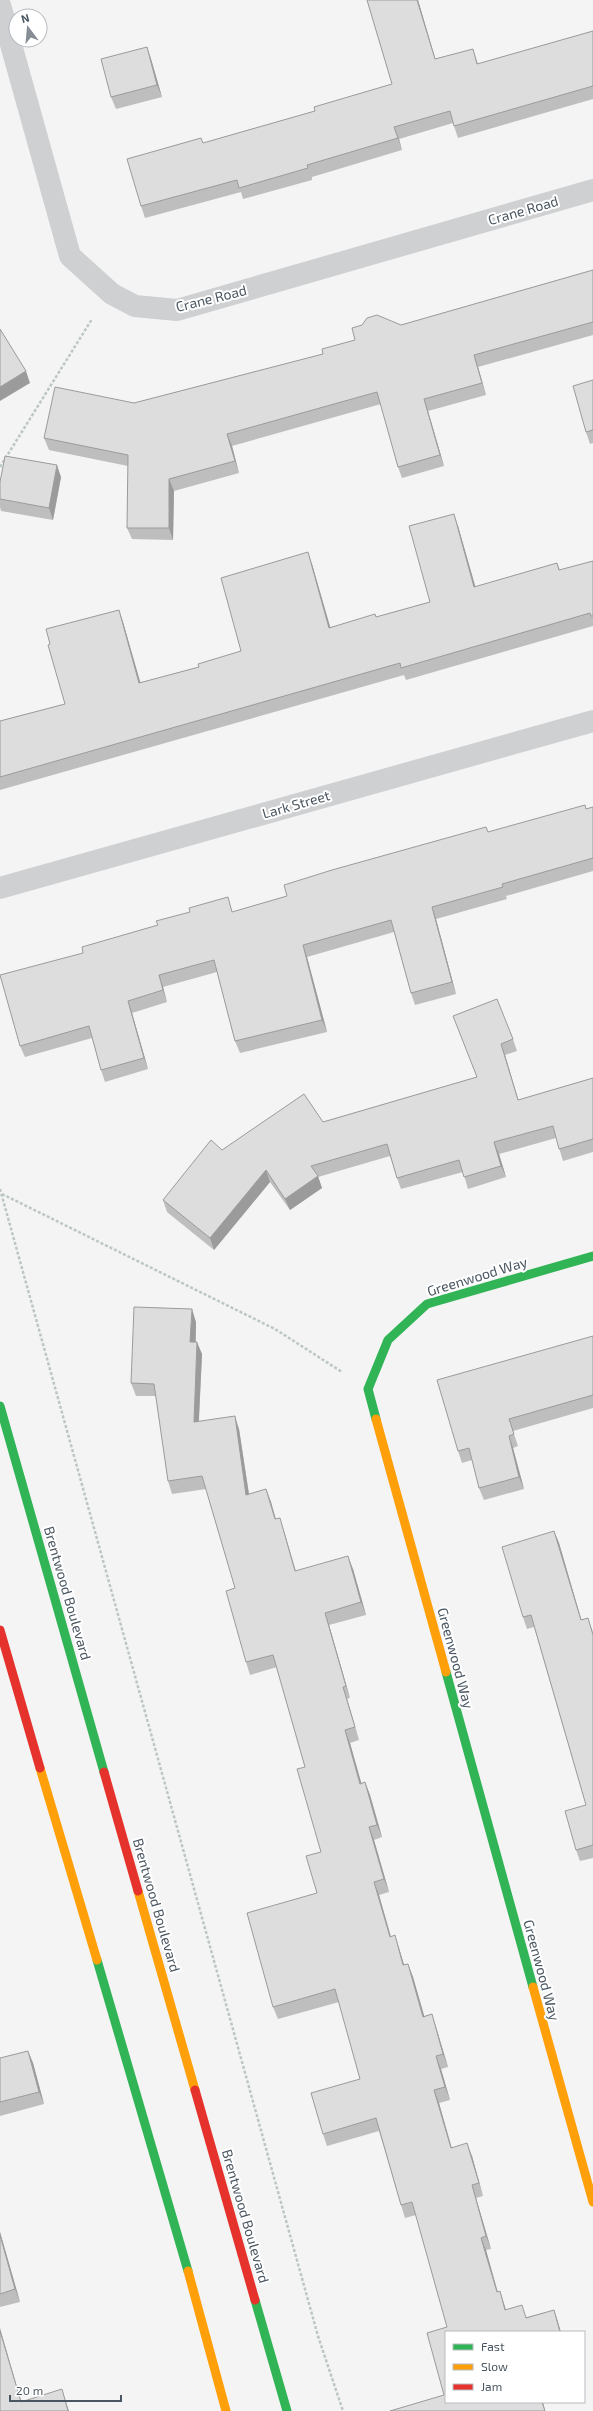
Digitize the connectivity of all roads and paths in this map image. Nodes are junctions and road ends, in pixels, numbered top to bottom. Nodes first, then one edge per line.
1 (0, 6) edge
2 (593, 190) edge
3 (92, 319) dead end
4 (0, 466) edge
5 (593, 721) edge
6 (0, 888) edge
7 (0, 1189) edge
8 (1, 1194) junction
9 (593, 1256) edge
10 (368, 1389) junction
11 (0, 1406) edge
12 (0, 1630) edge
13 (593, 2202) edge
14 (226, 2411) edge
15 (287, 2411) edge
16 (343, 2411) edge

1 - 2 street, Crane Road
3 - 4 path
5 - 6 street, Lark Street
7 - 8 path
8 - 10 path
8 - 16 path
9 - 10 main road, Greenwood Way
10 - 13 main road, Greenwood Way
11 - 15 main road, Brentwood Boulevard
12 - 14 main road

